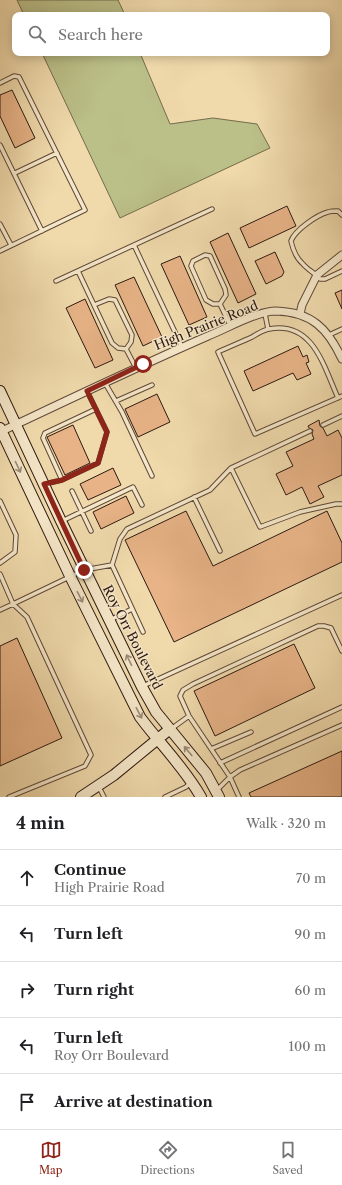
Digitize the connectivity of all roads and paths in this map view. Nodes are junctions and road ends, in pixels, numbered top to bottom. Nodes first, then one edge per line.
1 (0, 83) edge
2 (1, 148) edge
3 (57, 153) junction
4 (14, 173) junction
5 (212, 209) dead end
6 (342, 215) edge
7 (0, 224) edge
8 (42, 231) junction
9 (11, 245) junction
10 (134, 245) junction
11 (0, 251) edge
12 (342, 255) edge
13 (78, 271) junction
14 (342, 272) edge
15 (316, 275) junction
16 (56, 281) dead end
17 (220, 304) junction
18 (94, 305) junction
19 (265, 314) junction
20 (300, 314) junction
21 (231, 326) junction
22 (268, 329) junction
23 (342, 330) edge
24 (329, 335) junction
25 (182, 347) junction
26 (126, 349) junction
27 (342, 359) edge
28 (136, 368) junction
29 (105, 383) junction
30 (152, 385) dead end
31 (87, 391) junction
32 (0, 392) edge
33 (340, 397) edge
34 (116, 401) junction
35 (96, 409) junction
36 (342, 416) edge
37 (16, 425) junction
38 (323, 425) dead end
39 (1, 429) edge
40 (310, 431) dead end
41 (232, 468) junction
42 (152, 476) dead end
43 (62, 480) junction
44 (44, 484) junction
45 (72, 491) dead end
46 (194, 497) junction
47 (0, 501) edge
48 (342, 504) edge
49 (142, 505) dead end
50 (82, 511) junction
51 (60, 521) junction
52 (91, 531) dead end
53 (220, 551) dead end
54 (0, 563) edge
55 (112, 565) junction
56 (84, 570) junction
57 (0, 574) edge
58 (70, 576) junction
59 (342, 595) edge
60 (13, 604) junction
61 (132, 609) junction
62 (0, 610) edge
63 (109, 620) junction
64 (144, 632) dead end
65 (342, 651) edge
66 (142, 687) junction
67 (342, 707) edge
68 (189, 716) junction
69 (342, 725) edge
70 (170, 729) junction
71 (251, 732) dead end
72 (158, 739) junction
73 (211, 749) junction
74 (220, 763) junction
75 (230, 777) junction
76 (192, 781) junction
77 (98, 786) junction
78 (176, 792) junction
79 (218, 794) edge
80 (9, 797) edge
81 (81, 797) edge
82 (104, 797) edge
83 (165, 797) edge
84 (178, 797) edge
85 (201, 797) edge
86 (239, 797) edge

1 - 3 lane
2 - 4 lane
3 - 4 lane
3 - 8 lane
4 - 8 lane
5 - 10 lane
6 - 15 lane
7 - 9 lane
8 - 9 lane
9 - 11 lane
10 - 13 lane
10 - 25 lane
12 - 15 street
13 - 16 lane
13 - 18 lane
14 - 15 lane
15 - 20 street
17 - 17 lane
17 - 21 lane
18 - 26 lane
18 - 26 lane
19 - 20 street, High Prairie Road
19 - 21 street, High Prairie Road
19 - 22 lane
20 - 24 street, High Prairie Road
21 - 25 street, High Prairie Road
22 - 33 lane
22 - 33 lane
23 - 24 lane
24 - 27 street, High Prairie Road
25 - 28 street, High Prairie Road
26 - 28 lane
28 - 29 street, High Prairie Road
29 - 31 street, High Prairie Road
29 - 34 lane
30 - 34 lane
31 - 35 lane
31 - 37 street, High Prairie Road
32 - 37 main road, Roy Orr Boulevard
34 - 42 lane
35 - 43 lane
35 - 43 lane
36 - 38 lane
37 - 39 street, High Prairie Road
37 - 44 main road, Roy Orr Boulevard
39 -> 58 main road
40 - 41 lane
41 - 46 lane
41 - 48 lane
43 - 44 lane
44 - 51 main road, Roy Orr Boulevard
45 - 50 lane
46 - 53 lane
46 - 55 lane
47 - 54 lane
49 - 50 lane
50 - 51 lane
50 - 52 lane
51 - 56 main road, Roy Orr Boulevard
55 - 56 lane
55 - 61 lane
56 - 58 lane
56 - 63 main road, Roy Orr Boulevard
57 - 60 lane
58 - 60 lane
58 -> 72 main road
59 - 66 lane
60 - 62 lane
60 - 80 lane
61 - 63 lane
61 - 64 lane
66 -> 63 main road, Roy Orr Boulevard
65 - 68 lane
66 - 70 main road, Roy Orr Boulevard
67 - 74 lane
68 - 70 lane
68 - 73 lane
69 - 75 lane
70 - 72 main road
79 -> 70 main road, Roy Orr Boulevard
71 - 73 lane
72 - 76 main road
72 - 77 main road
73 - 74 lane
74 - 75 lane
75 - 79 lane
75 - 86 lane
76 - 78 lane
76 - 85 main road
77 - 81 main road
77 - 82 lane
78 - 83 lane
78 - 84 lane

